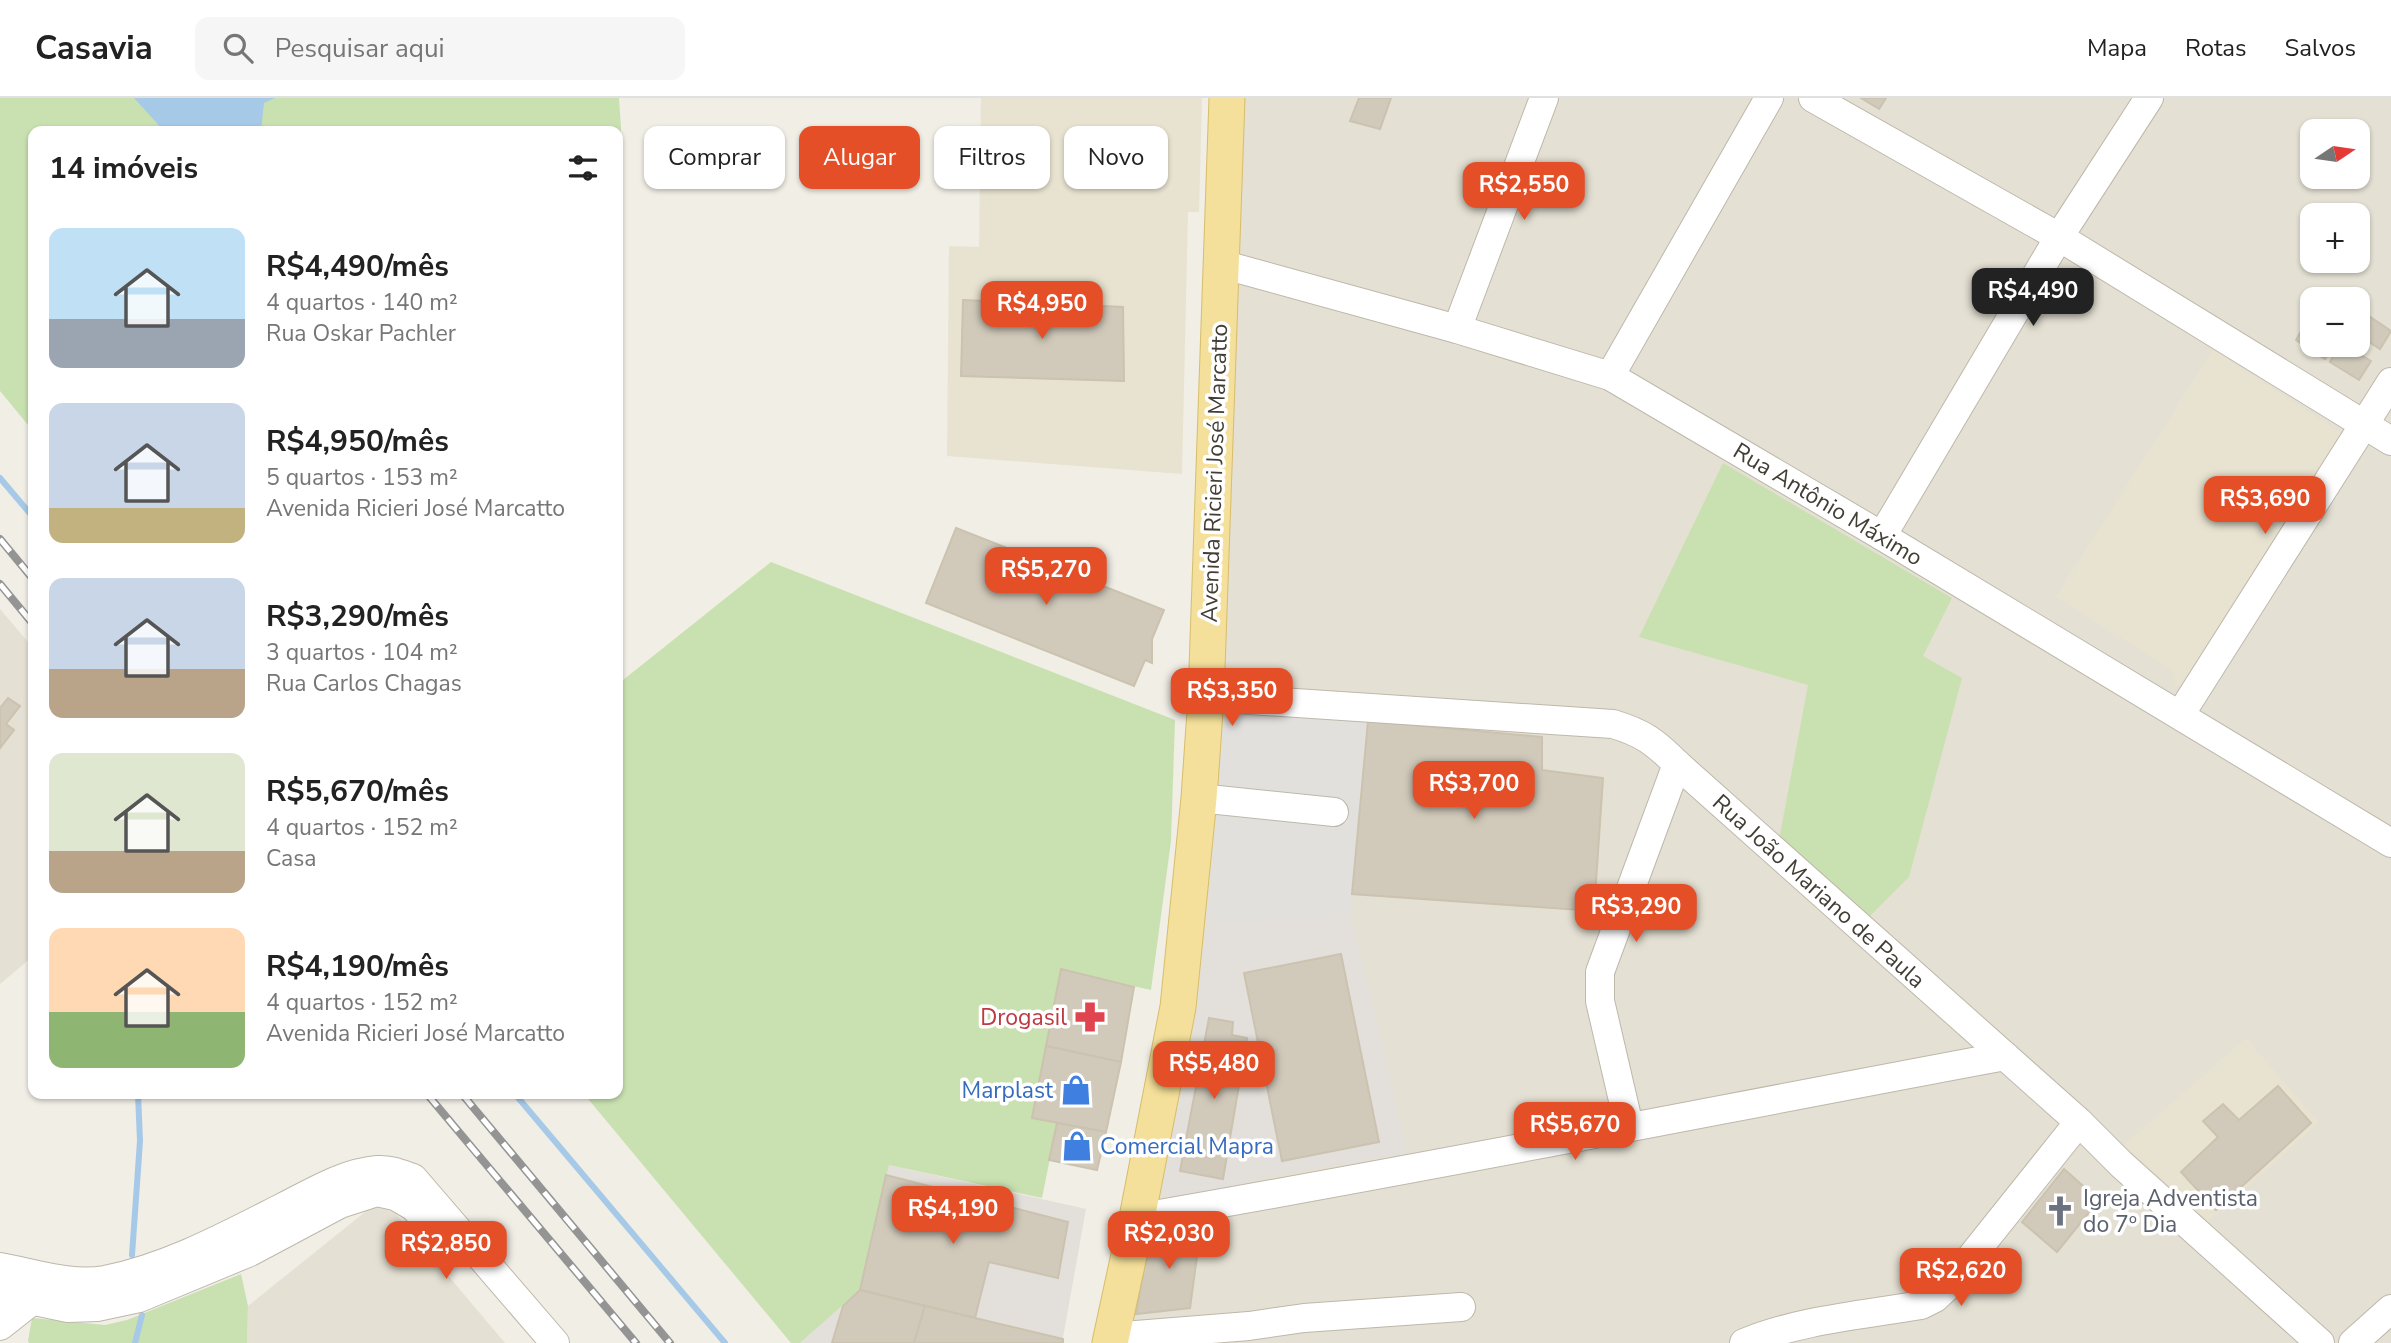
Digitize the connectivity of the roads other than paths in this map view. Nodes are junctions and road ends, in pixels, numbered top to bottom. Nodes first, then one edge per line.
1 (1227, 98) edge
2 (1544, 98) edge
3 (1769, 98) edge
4 (1813, 98) edge
5 (2149, 98) edge
6 (2059, 237) junction
7 (1221, 264) junction
8 (1457, 329) junction
9 (1611, 376) junction
10 (2391, 382) edge
11 (2364, 425) junction
12 (2391, 441) edge
13 (1882, 536) junction
14 (1206, 697) junction
15 (2180, 716) junction
16 (1677, 764) junction
17 (1199, 798) junction
18 (1334, 812) dead end
19 (2391, 842) edge
20 (2005, 1056) junction
21 (2079, 1122) junction
22 (1629, 1126) junction
23 (385, 1181) junction
24 (1137, 1218) junction
25 (0, 1267) edge
26 (0, 1294) edge
27 (33, 1300) junction
28 (1461, 1307) dead end
29 (2391, 1309) edge
30 (0, 1326) edge
31 (1110, 1340) edge
32 (531, 1343) edge
33 (555, 1343) edge
34 (1744, 1343) edge
35 (2320, 1343) edge
36 (2353, 1343) edge

1 - 7 main road, Avenida Ricieri José Marcatto
2 - 8 street
3 - 9 street
4 - 6 street
5 - 6 street
6 - 11 street
6 - 13 street
7 - 8 street, Rua Antônio Máximo
7 - 14 main road, Avenida Ricieri José Marcatto
8 - 9 street, Rua Antônio Máximo
9 - 13 street, Rua Antônio Máximo
10 - 11 street
11 - 12 street
11 - 15 street
13 - 15 street, Rua Antônio Máximo
14 - 16 street, Rua João Mariano de Paula
14 - 17 main road, Avenida Ricieri José Marcatto
15 - 19 street, Rua Antônio Máximo
16 - 20 street, Rua João Mariano de Paula
16 - 22 street
17 - 18 street
17 - 24 main road, Avenida Ricieri José Marcatto
20 - 21 street, Rua João Mariano de Paula
20 - 22 street
21 - 34 street
21 - 35 street, Rua João Mariano de Paula
22 - 24 street
23 - 25 street
23 - 27 street
23 - 32 street
23 - 33 street
24 - 31 main road, Avenida Ricieri José Marcatto
26 - 27 street
27 - 30 street
28 - 31 street
29 - 36 street

